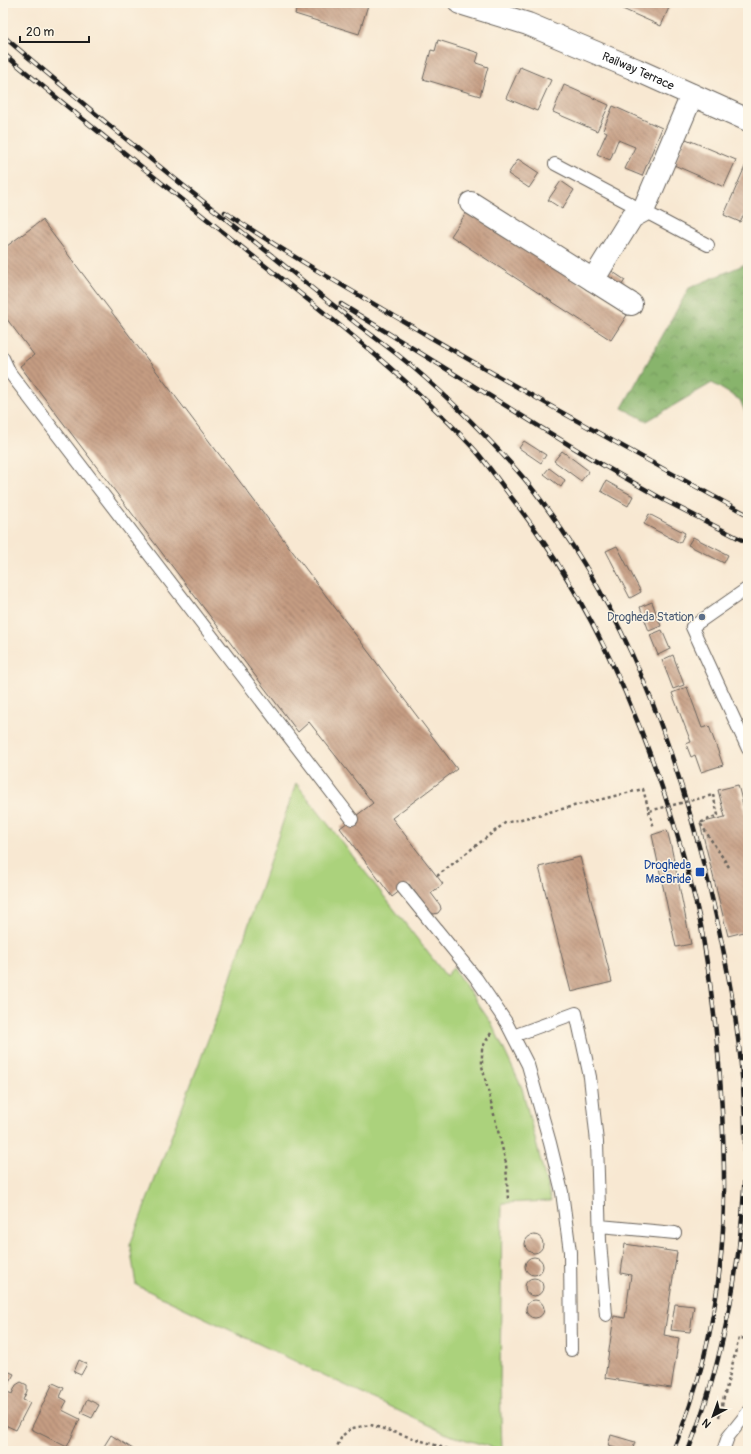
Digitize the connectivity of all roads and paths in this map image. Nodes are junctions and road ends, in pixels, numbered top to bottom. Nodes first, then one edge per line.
1 (460, 3) edge
2 (692, 95) junction
3 (748, 120) edge
4 (555, 164) dead end
5 (470, 204) dead end
6 (643, 211) junction
7 (708, 245) dead end
8 (593, 280) junction
9 (631, 304) dead end
10 (3, 358) edge
11 (748, 588) edge
12 (748, 749) edge
13 (649, 811) junction
14 (352, 819) dead end
15 (654, 828) dead end
16 (729, 867) dead end
17 (437, 876) dead end
18 (403, 888) dead end
19 (506, 1022) junction
20 (513, 1036) junction
21 (508, 1200) dead end
22 (600, 1226) junction
23 (675, 1233) dead end
24 (606, 1315) dead end
25 (748, 1339) edge
26 (571, 1350) dead end
27 (748, 1412) edge
28 (719, 1418) dead end
29 (335, 1451) edge
30 (454, 1451) edge
31 (722, 1451) edge

1 - 2 street, Railway Terrace
2 - 3 street, Railway Terrace
2 - 6 street
4 - 6 lane
5 - 8 street
6 - 7 lane
6 - 8 street
8 - 9 street
10 - 14 lane
11 - 12 lane
13 - 15 path
13 - 16 path, bridge
13 - 17 path, bridge
18 - 19 lane
19 - 20 lane
19 - 21 path
20 - 22 lane
20 - 26 lane
22 - 23 lane
22 - 24 lane
25 - 28 path
27 - 31 lane
29 - 30 path

